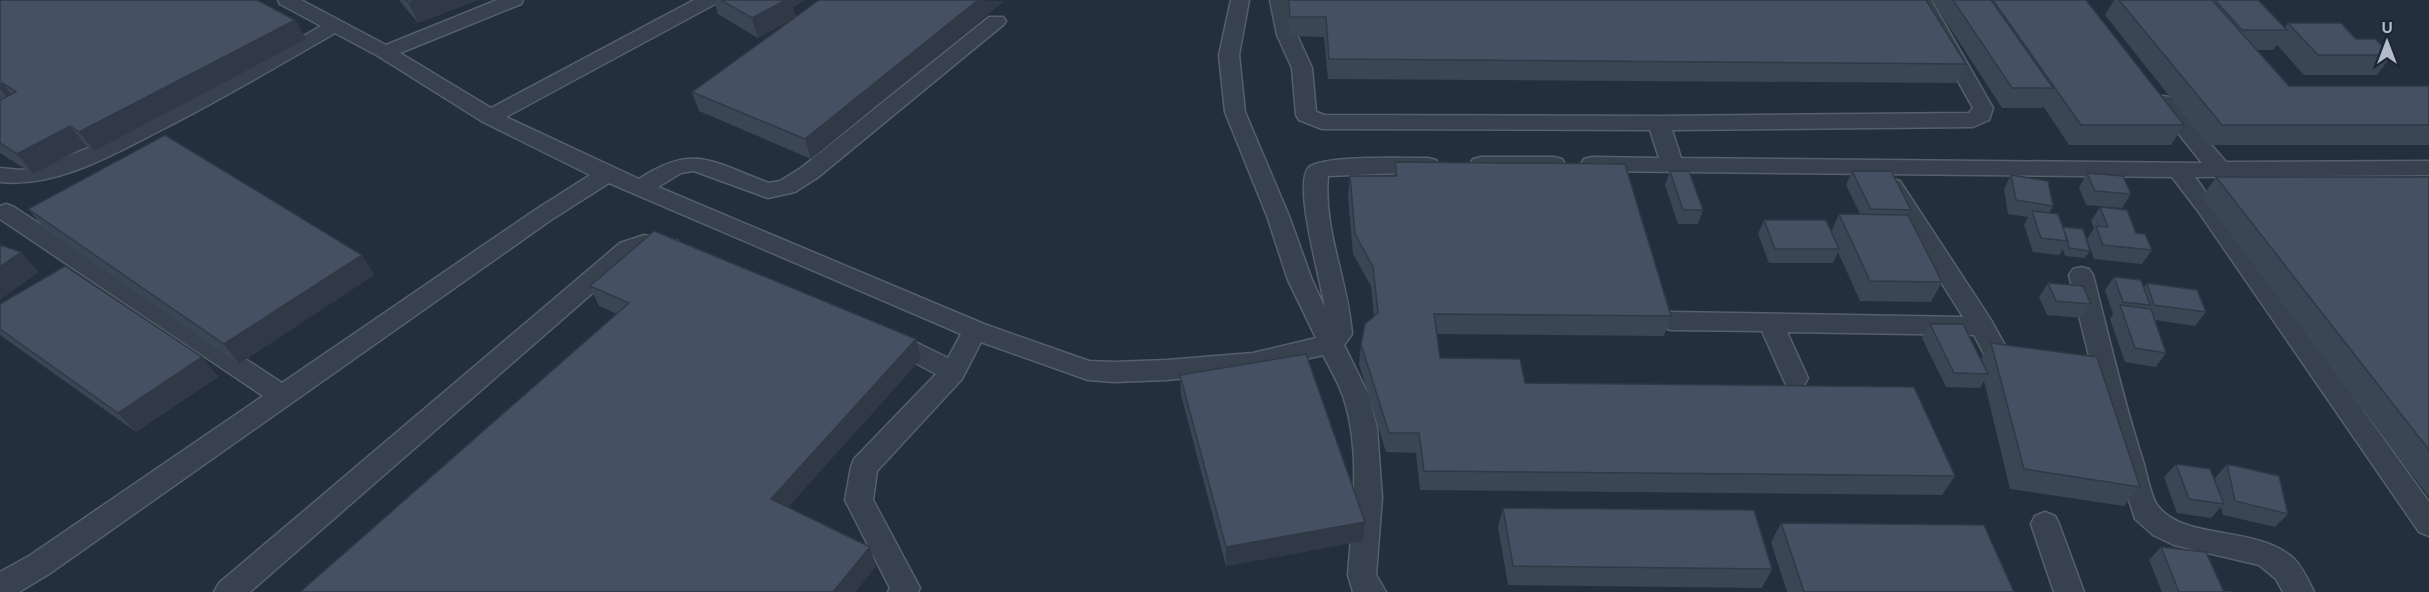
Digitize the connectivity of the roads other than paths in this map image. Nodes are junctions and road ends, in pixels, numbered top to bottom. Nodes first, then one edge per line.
1 (287, 0) edge
2 (514, 0) edge
3 (708, 0) edge
4 (1240, 0) edge
5 (1279, 0) edge
6 (1922, 0) edge
7 (996, 21) dead end
8 (336, 26) junction
9 (385, 52) junction
10 (2153, 90) edge
11 (490, 117) junction
12 (1659, 123) junction
13 (1672, 165) junction
14 (1879, 167) junction
15 (2429, 168) edge
16 (2178, 170) junction
17 (2220, 170) junction
18 (607, 174) junction
19 (0, 175) edge
20 (641, 188) junction
21 (6, 212) dead end
22 (693, 257) edge
23 (2081, 275) dead end
24 (1671, 321) edge
25 (1771, 323) junction
26 (1982, 326) junction
27 (869, 330) edge
28 (975, 330) junction
29 (1329, 344) junction
30 (2000, 360) edge
31 (953, 372) junction
32 (1795, 378) dead end
33 (282, 396) junction
34 (2045, 524) dead end
35 (2429, 524) edge
36 (0, 585) edge
37 (230, 592) edge
38 (903, 592) edge
39 (1371, 592) edge
40 (2069, 592) edge
41 (2299, 592) edge

1 - 8 street
2 - 9 street
3 - 11 street
4 - 29 street
5 - 12 street
6 - 12 street
7 - 20 street
8 - 9 street
8 - 19 street
9 - 11 street
10 - 17 street
11 - 18 street
12 - 13 street
13 - 14 street
13 - 29 street
14 - 16 street
14 - 26 street
15 - 17 street
16 - 17 street
16 - 35 street
18 - 20 street
18 - 33 street
20 - 28 street
21 - 33 street
22 - 37 street
23 - 41 street
24 - 25 street
25 - 26 street
25 - 32 street
26 - 30 street
27 - 31 street
28 - 29 street
28 - 31 street
29 - 39 street
31 - 38 street
33 - 36 street
34 - 40 street

